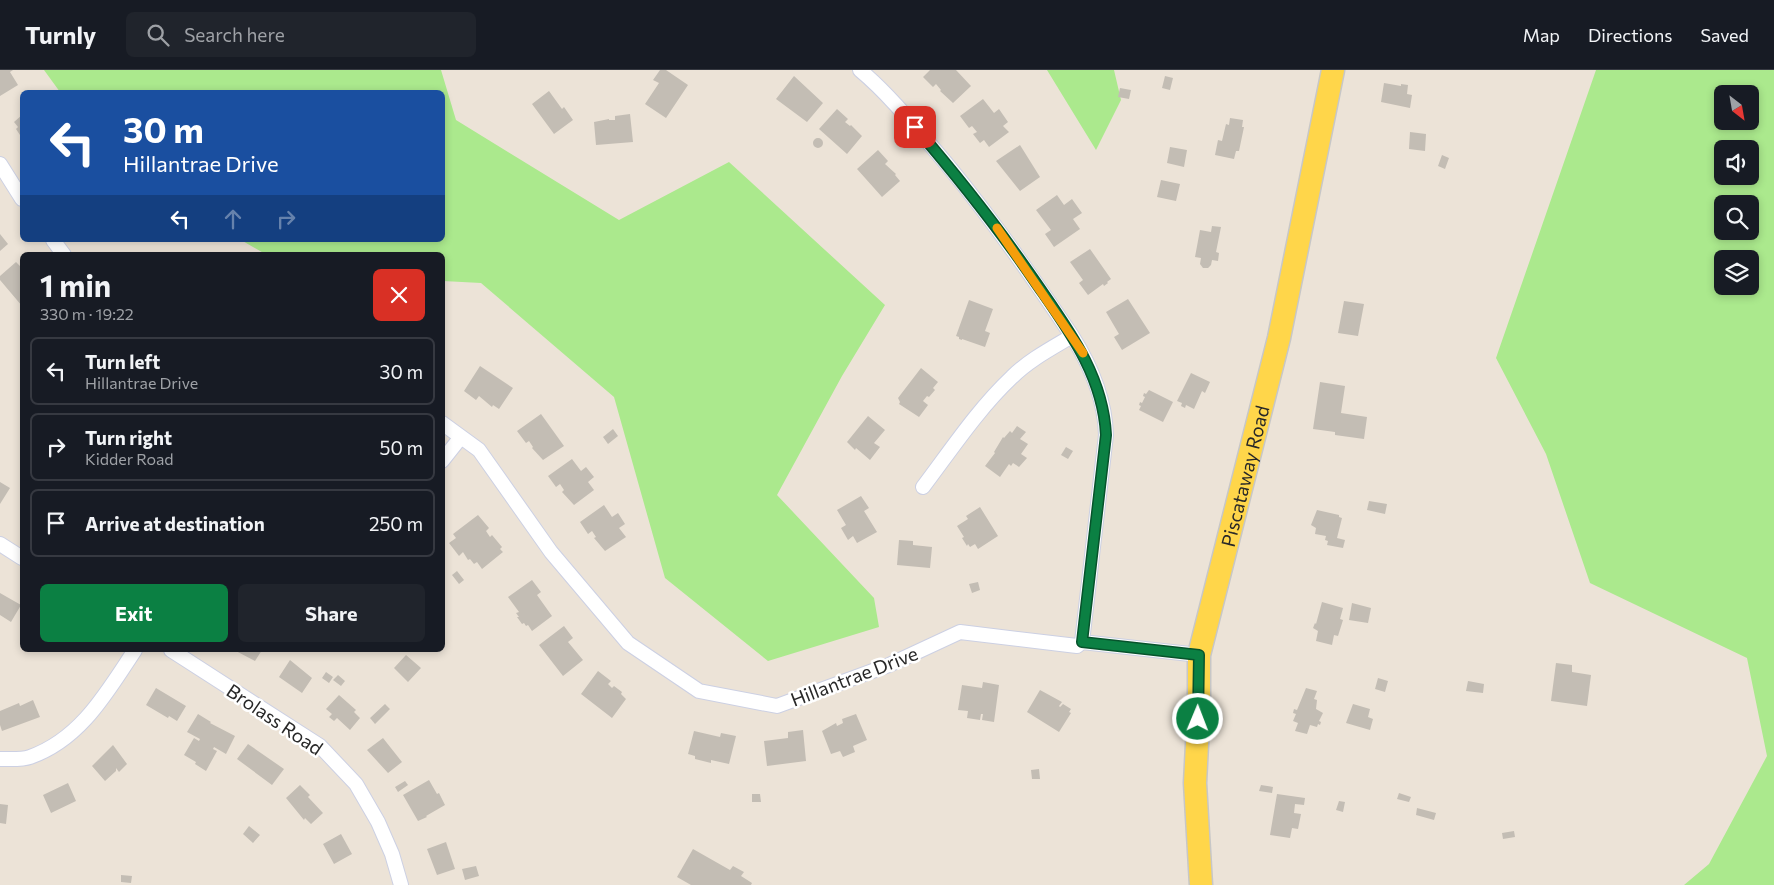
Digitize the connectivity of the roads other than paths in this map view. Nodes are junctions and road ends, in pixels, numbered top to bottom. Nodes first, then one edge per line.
1 (860, 70) edge
2 (1333, 70) edge
3 (0, 164) edge
4 (20, 196) edge
5 (1072, 336) junction
6 (445, 425) edge
7 (461, 437) junction
8 (445, 457) edge
9 (923, 487) dead end
10 (0, 544) edge
11 (20, 557) edge
12 (1082, 642) junction
13 (134, 652) edge
14 (174, 652) edge
15 (1199, 655) junction
16 (0, 759) edge
17 (401, 885) edge
18 (1201, 885) edge

1 - 5 street
2 - 15 main road, Piscataway Road
3 - 4 street
5 - 9 street
5 - 12 street
6 - 7 street, Hillantrae Drive
7 - 8 street
7 - 12 street, Hillantrae Drive
10 - 11 street
12 - 15 street, Hillantrae Drive
13 - 16 street
14 - 17 street, Brolass Road
15 - 18 main road, Piscataway Road

